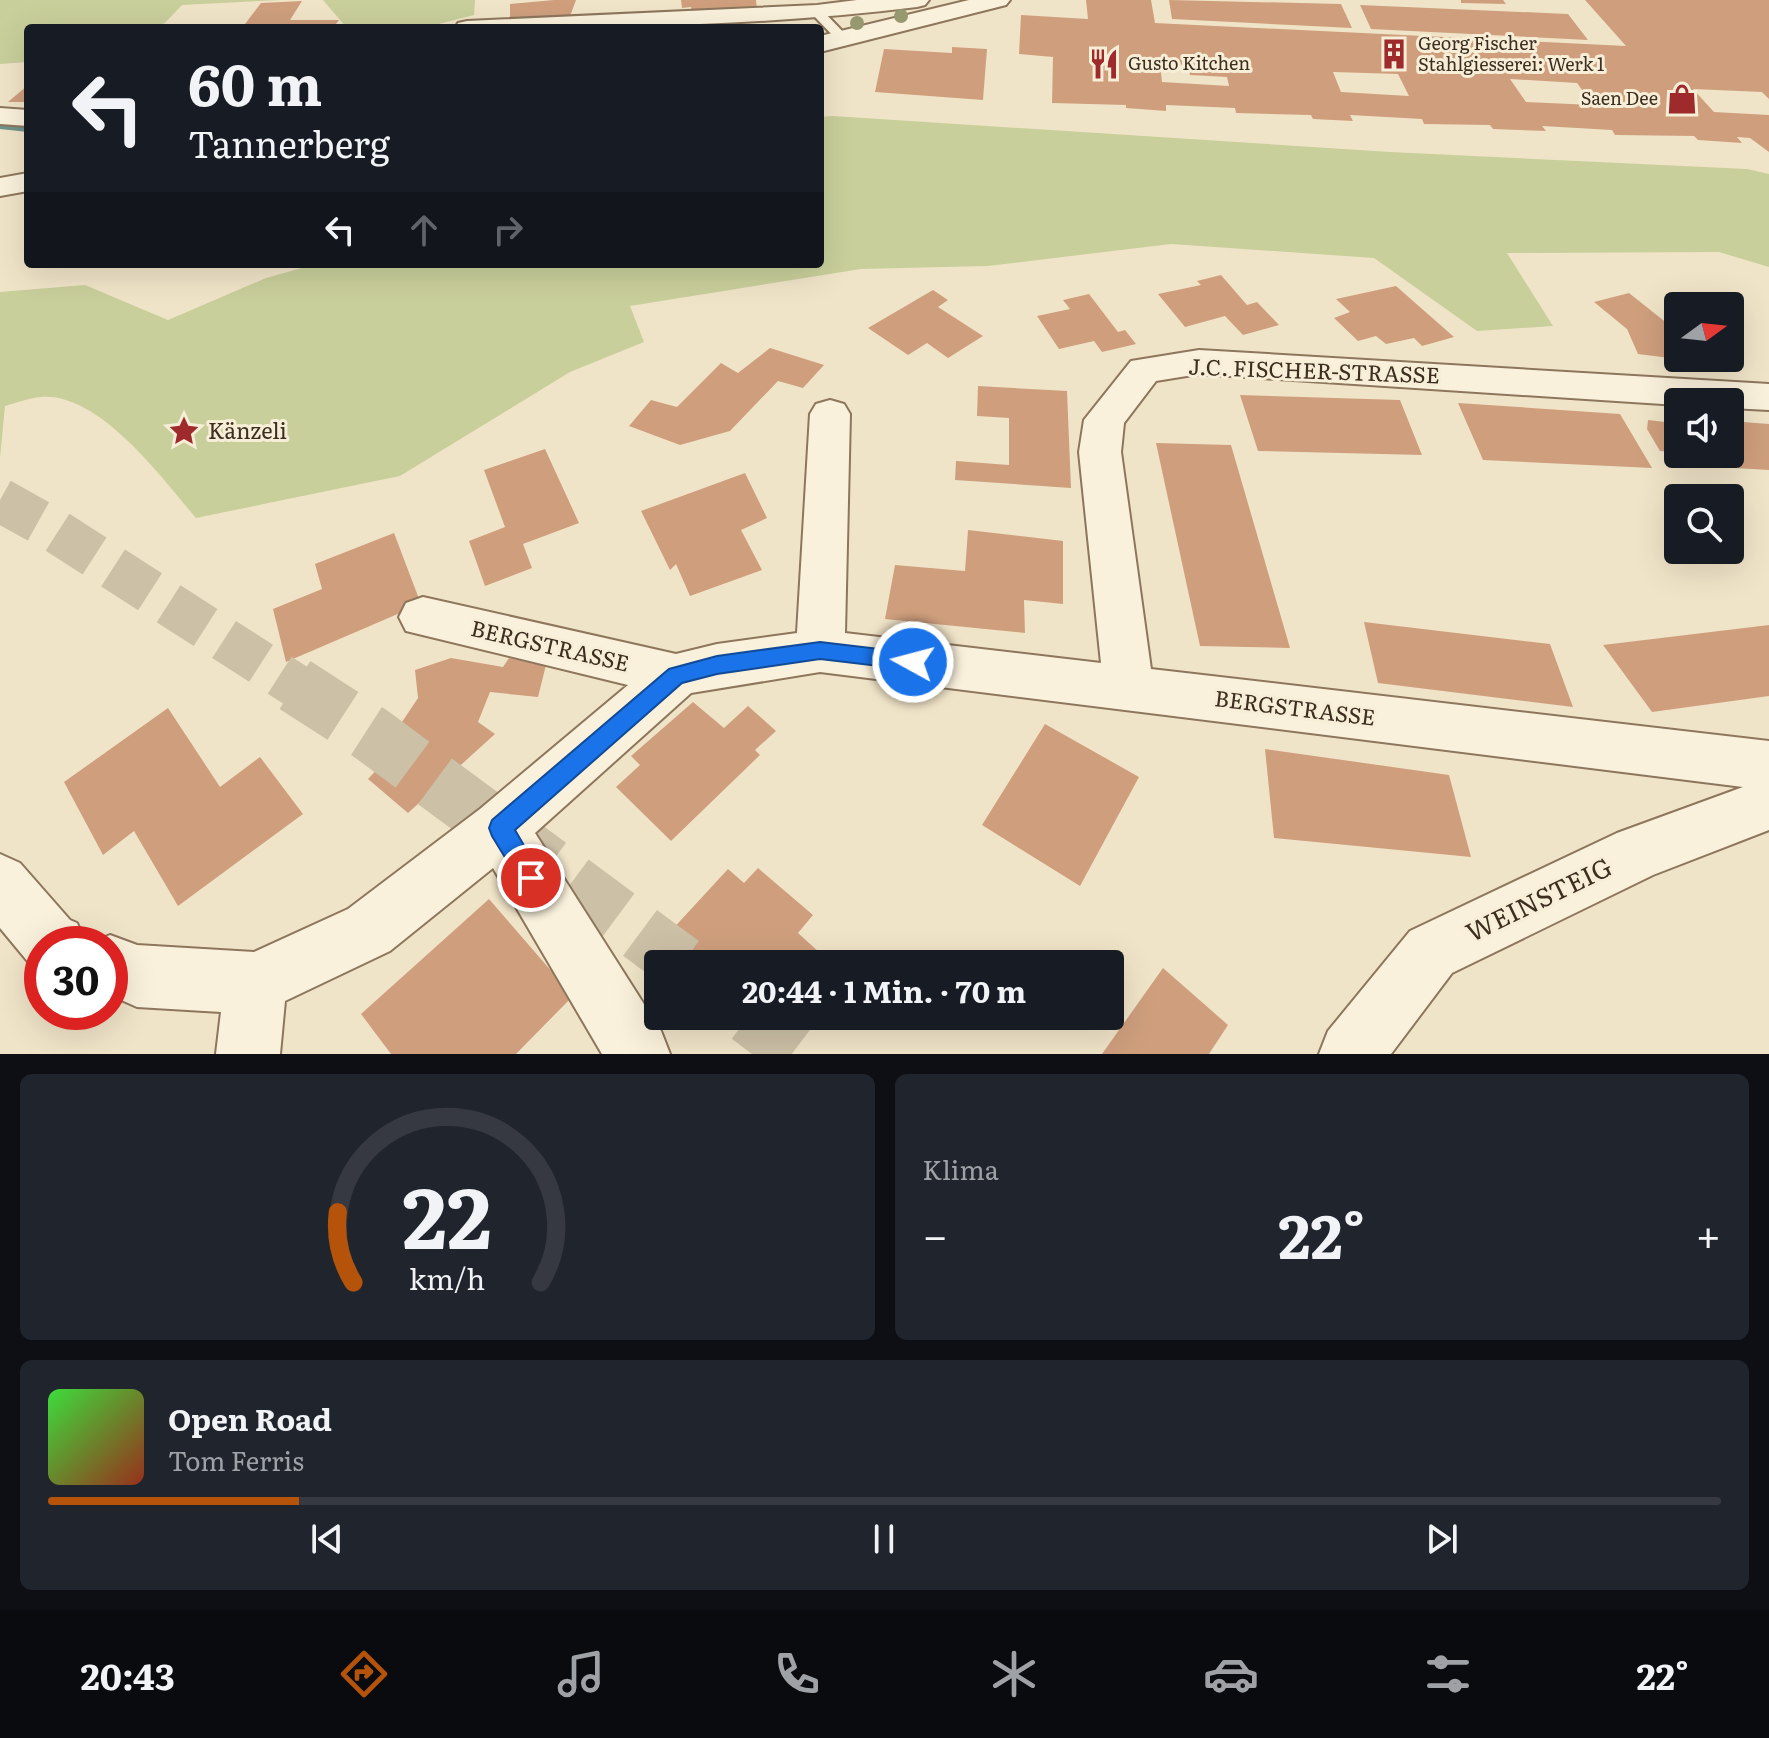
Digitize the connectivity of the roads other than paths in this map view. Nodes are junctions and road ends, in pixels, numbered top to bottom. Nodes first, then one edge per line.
1 (917, 0) edge
2 (998, 0) edge
3 (817, 12) junction
4 (554, 24) edge
5 (823, 24) edge
6 (832, 42) edge
7 (0, 116) edge
8 (24, 118) edge
9 (24, 183) edge
10 (0, 187) edge
11 (1769, 397) edge
12 (830, 414) dead end
13 (423, 617) dead end
14 (820, 651) junction
15 (676, 675) junction
16 (1128, 687) junction
17 (1769, 766) edge
18 (1769, 804) edge
19 (500, 828) junction
20 (0, 883) edge
21 (36, 926) edge
22 (128, 972) edge
23 (256, 983) junction
24 (248, 1054) edge
25 (638, 1054) edge
26 (1351, 1054) edge

1 - 3 street
2 - 6 street
3 - 4 street
3 - 5 lane
7 - 8 street
9 - 10 street
11 - 16 street, J.C. FISCHER-STRASSE
12 - 14 street
13 - 15 street, BERGSTRASSE
14 - 15 street, BERGSTRASSE
14 - 16 street, BERGSTRASSE
15 - 19 street, BERGSTRASSE
16 - 17 street, BERGSTRASSE
18 - 26 street, WEINSTEIG
19 - 23 street, BERGSTRASSE
19 - 25 street
20 - 21 street
22 - 23 street, BERGSTRASSE
23 - 24 street

